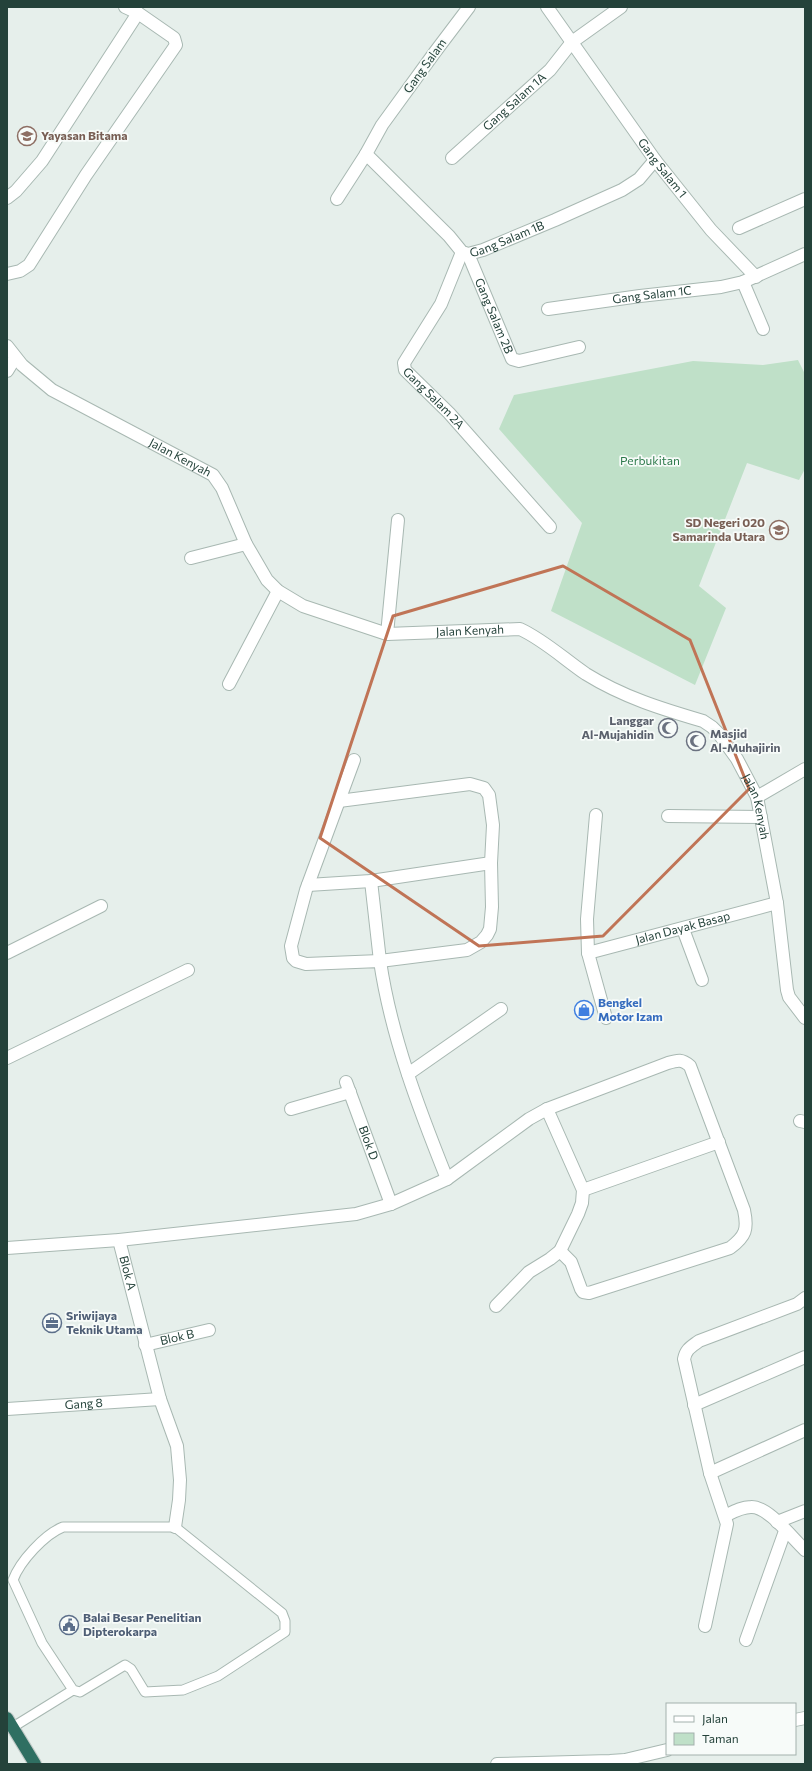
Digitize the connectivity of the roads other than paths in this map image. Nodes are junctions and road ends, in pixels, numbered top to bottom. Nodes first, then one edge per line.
1 (125, 7) edge
2 (469, 7) edge
3 (546, 7) edge
4 (621, 7) edge
5 (138, 13) junction
6 (572, 42) junction
7 (366, 154) junction
8 (452, 158) dead end
9 (655, 160) junction
10 (7, 198) edge
11 (337, 199) dead end
12 (805, 199) edge
13 (739, 228) dead end
14 (465, 253) junction
15 (805, 254) edge
16 (7, 274) edge
17 (756, 277) junction
18 (743, 282) junction
19 (548, 308) dead end
20 (763, 329) dead end
21 (7, 346) edge
22 (579, 347) dead end
23 (15, 358) junction
24 (7, 371) edge
25 (398, 520) dead end
26 (550, 527) dead end
27 (246, 544) junction
28 (191, 558) dead end
29 (278, 590) junction
30 (387, 634) junction
31 (229, 684) dead end
32 (354, 760) dead end
33 (805, 769) edge
34 (757, 797) junction
35 (339, 801) junction
36 (596, 815) dead end
37 (668, 816) dead end
38 (761, 817) junction
39 (491, 863) junction
40 (371, 881) junction
41 (308, 885) junction
42 (777, 903) junction
43 (101, 906) dead end
44 (682, 929) junction
45 (7, 952) edge
46 (588, 953) junction
47 (380, 961) junction
48 (188, 970) dead end
49 (702, 980) dead end
50 (501, 1009) dead end
51 (606, 1018) dead end
52 (805, 1018) edge
53 (7, 1058) edge
54 (408, 1074) junction
55 (547, 1109) junction
56 (291, 1110) dead end
57 (719, 1142) junction
58 (447, 1179) junction
59 (582, 1190) junction
60 (391, 1204) junction
61 (119, 1240) junction
62 (7, 1248) edge
63 (560, 1251) junction
64 (805, 1298) edge
65 (496, 1306) dead end
66 (209, 1330) dead end
67 (145, 1345) junction
68 (805, 1357) edge
69 (160, 1400) junction
70 (694, 1405) junction
71 (7, 1409) edge
72 (805, 1430) edge
73 (710, 1474) junction
74 (805, 1511) edge
75 (725, 1516) junction
76 (175, 1527) junction
77 (781, 1527) junction
78 (805, 1550) edge
79 (10, 1580) edge
80 (705, 1626) dead end
81 (746, 1640) dead end
82 (73, 1690) junction
83 (10, 1723) edge
84 (666, 1750) edge
85 (35, 1764) edge
86 (497, 1764) edge

1 - 5 street
2 - 7 street, Gang Salam
3 - 6 street, Gang Salam 1
4 - 6 street, Gang Salam 1A
5 - 10 street
5 - 16 street
6 - 8 street, Gang Salam 1A
6 - 9 street, Gang Salam 1
7 - 11 street
7 - 14 street, Gang Salam 1B
9 - 14 street, Gang Salam 1B
9 - 17 street, Gang Salam 1
12 - 13 street
14 - 22 street, Gang Salam 2B
14 - 26 street, Gang Salam 2A
15 - 17 street
17 - 18 street, Gang Salam 1C
18 - 19 street, Gang Salam 1C
18 - 20 street
21 - 23 street, Jalan Kenyah
23 - 24 street
23 - 27 street, Jalan Kenyah
25 - 30 street
27 - 28 street
27 - 29 street, Jalan Kenyah
29 - 30 street, Jalan Kenyah
29 - 31 street
30 - 34 street, Jalan Kenyah
32 - 35 street
33 - 34 street
34 - 38 street, Jalan Kenyah
35 - 39 street
35 - 41 street
36 - 46 street
37 - 38 street
38 - 42 street, Jalan Kenyah
39 - 40 street
39 - 47 street
40 - 41 street
40 - 47 street
41 - 47 street
42 - 44 street, Jalan Dayak Basap
42 - 52 street, Jalan Kenyah
43 - 45 street
44 - 46 street, Jalan Dayak Basap
44 - 49 street
46 - 51 street
47 - 54 street
48 - 53 street
50 - 54 street
54 - 58 street
55 - 57 street
55 - 58 street
55 - 59 street
56 - 60 street, Blok D
57 - 59 street
57 - 63 street
58 - 60 street
59 - 63 street
60 - 61 street
61 - 62 street
61 - 67 street, Blok A
63 - 65 street
64 - 70 street
66 - 67 street, Blok B
67 - 69 street, Blok A
68 - 70 street
69 - 71 street, Gang 8
69 - 76 street, Blok A
70 - 73 street
72 - 73 street
73 - 75 street
74 - 77 street
75 - 77 street
75 - 80 street
76 - 79 lane
76 - 82 lane
77 - 78 street
77 - 81 street
79 - 82 lane
82 - 83 lane
83 - 85 highway
84 - 86 street

